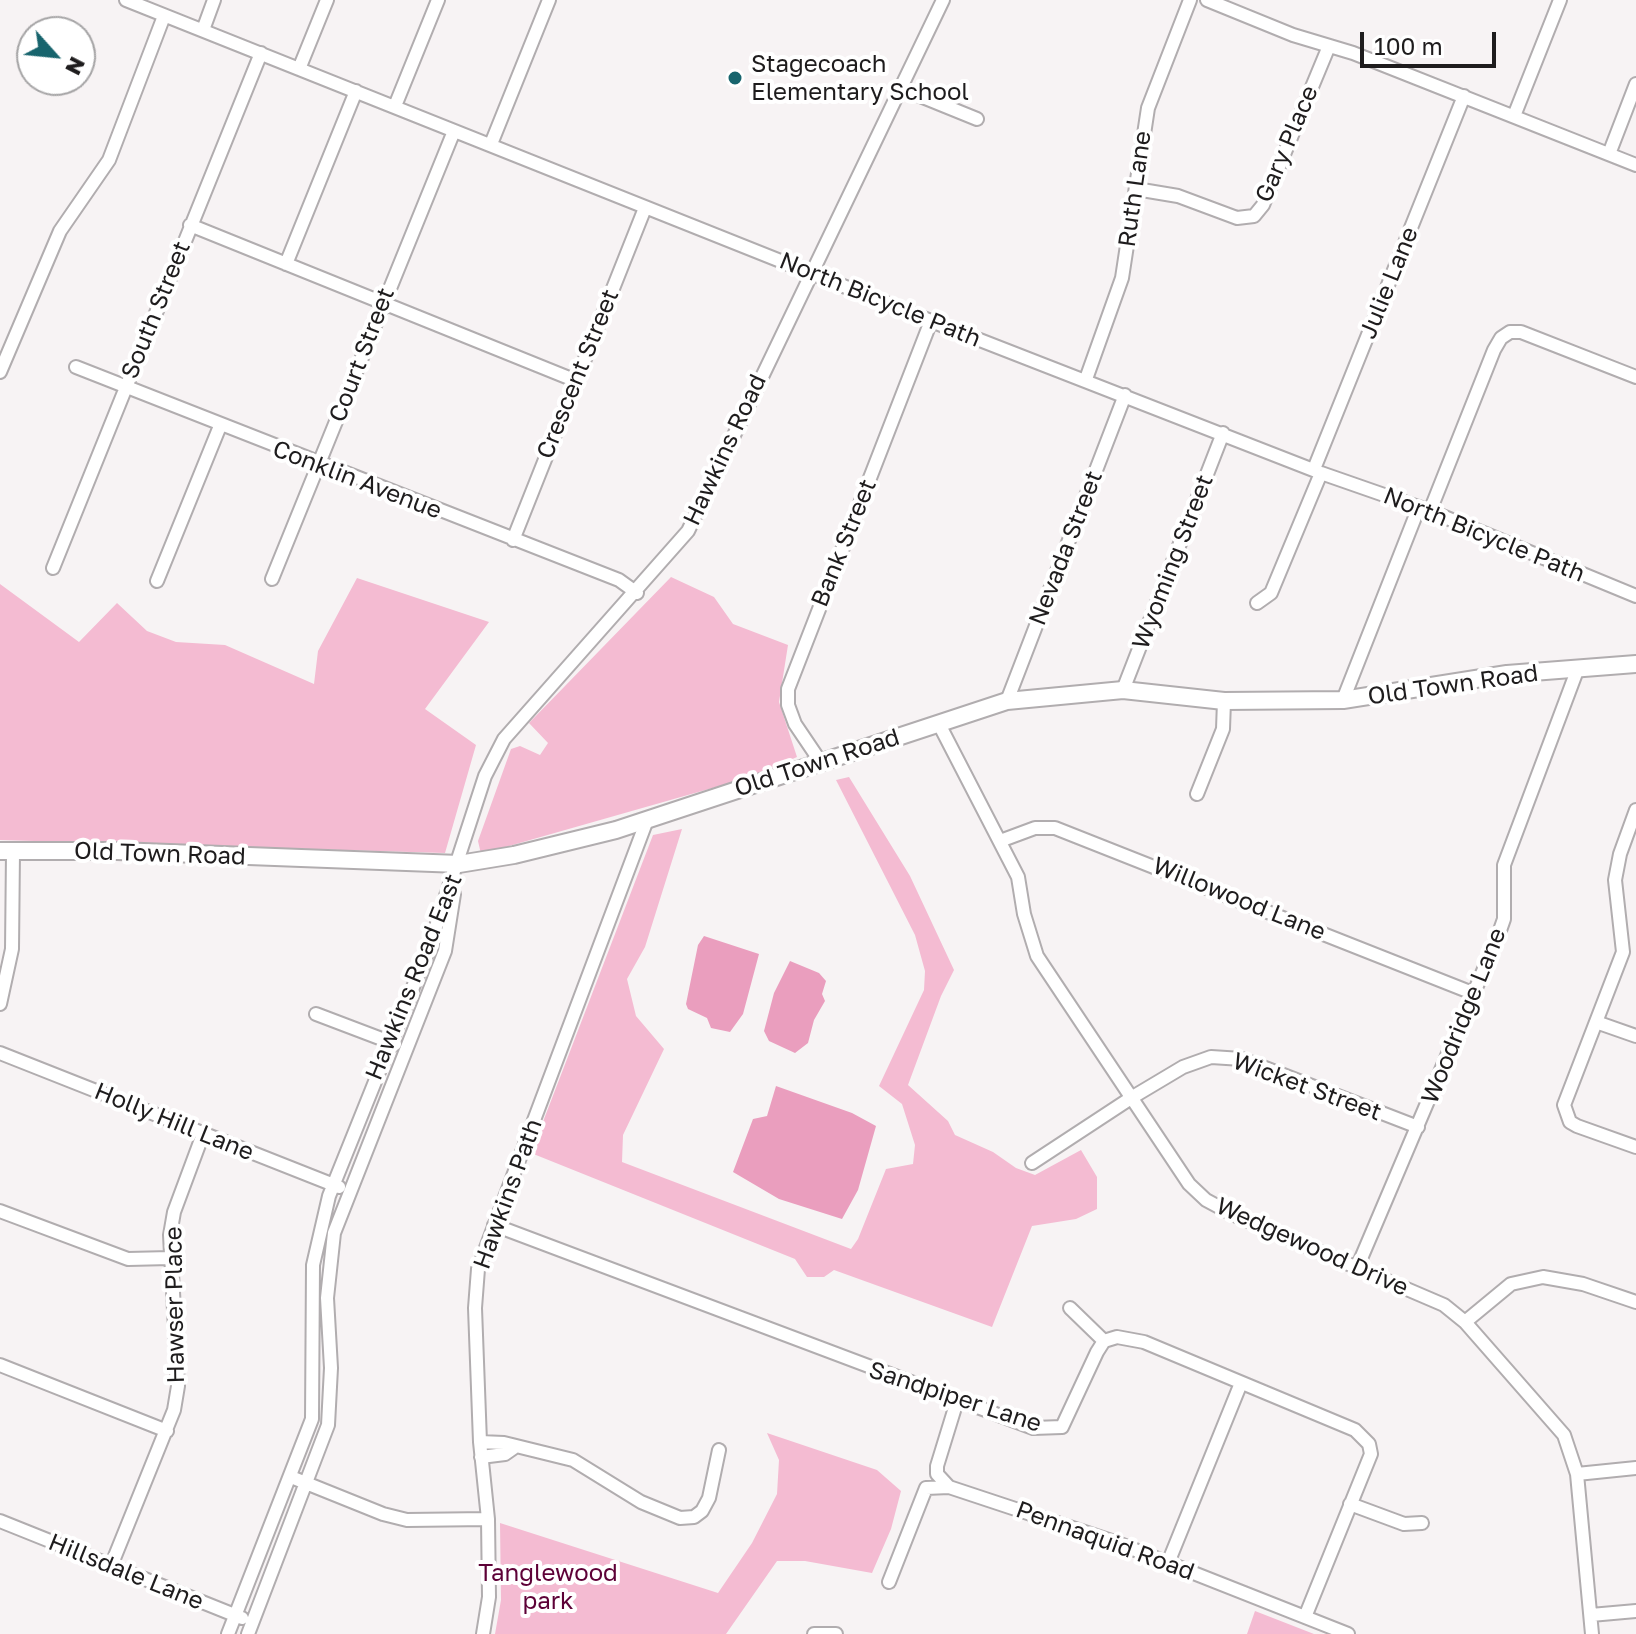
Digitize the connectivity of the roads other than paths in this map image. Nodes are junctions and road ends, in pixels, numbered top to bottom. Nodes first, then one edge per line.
1 (126, 0) edge
2 (214, 0) edge
3 (327, 0) edge
4 (438, 0) edge
5 (549, 0) edge
6 (943, 0) edge
7 (1190, 0) edge
8 (1207, 0) edge
9 (1560, 0) edge
10 (164, 16) junction
11 (203, 30) junction
12 (1329, 46) junction
13 (261, 53) junction
14 (299, 69) junction
15 (1636, 84) edge
16 (903, 89) junction
17 (356, 91) junction
18 (1464, 96) junction
19 (395, 106) junction
20 (1514, 116) junction
21 (977, 119) dead end
22 (454, 131) junction
23 (491, 144) junction
24 (1609, 154) junction
25 (1636, 165) edge
26 (1136, 189) junction
27 (645, 208) junction
28 (190, 225) junction
29 (286, 264) junction
30 (814, 273) junction
31 (382, 301) junction
32 (931, 321) junction
33 (76, 367) dead end
34 (0, 372) edge
35 (1636, 377) edge
36 (1086, 379) junction
37 (574, 380) junction
38 (124, 388) junction
39 (1125, 395) junction
40 (220, 426) junction
41 (1223, 433) junction
42 (320, 465) junction
43 (1318, 471) junction
44 (1425, 509) junction
45 (513, 540) junction
46 (53, 568) dead end
47 (272, 579) dead end
48 (157, 581) dead end
49 (637, 593) junction
50 (1636, 596) edge
51 (1257, 603) dead end
52 (1636, 664) edge
53 (1578, 668) junction
54 (1123, 690) junction
55 (1343, 700) junction
56 (1007, 701) junction
57 (1224, 701) junction
58 (939, 724) junction
59 (820, 761) junction
60 (1197, 794) dead end
61 (1635, 813) edge
62 (647, 820) junction
63 (1000, 841) junction
64 (6, 852) edge
65 (459, 864) junction
66 (1475, 994) junction
67 (0, 1004) edge
68 (316, 1014) dead end
69 (1596, 1022) junction
70 (1636, 1036) edge
71 (388, 1042) junction
72 (406, 1047) junction
73 (0, 1053) edge
74 (1131, 1098) junction
75 (1418, 1127) junction
76 (203, 1134) junction
77 (1636, 1147) edge
78 (1032, 1163) dead end
79 (334, 1185) junction
80 (349, 1190) junction
81 (0, 1211) edge
82 (494, 1225) junction
83 (170, 1258) junction
84 (1357, 1268) junction
85 (1636, 1302) edge
86 (1070, 1308) dead end
87 (1465, 1322) junction
88 (1104, 1341) junction
89 (0, 1365) edge
90 (1241, 1383) junction
91 (957, 1401) junction
92 (167, 1431) junction
93 (480, 1442) junction
94 (515, 1447) junction
95 (719, 1450) dead end
96 (481, 1457) junction
97 (1636, 1468) edge
98 (1577, 1474) junction
99 (291, 1477) junction
100 (308, 1483) junction
101 (949, 1487) junction
102 (1350, 1504) junction
103 (488, 1519) junction
104 (0, 1521) edge
105 (1422, 1523) dead end
106 (1168, 1563) junction
107 (111, 1566) junction
108 (889, 1582) dead end
109 (1636, 1611) edge
110 (1591, 1615) junction
111 (236, 1616) junction
112 (1305, 1617) junction
113 (250, 1628) edge
114 (228, 1634) edge
115 (483, 1634) edge
116 (814, 1634) edge
117 (836, 1634) edge
118 (1348, 1634) edge
119 (1592, 1634) edge

1 - 10 street, North Bicycle Path
2 - 11 street
3 - 14 street
4 - 19 street
5 - 23 street
6 - 16 street, Hawkins Road
7 - 26 street, Ruth Lane
8 - 12 street
9 - 20 street
10 - 11 street, North Bicycle Path
10 - 34 street
11 - 13 street, North Bicycle Path
12 - 18 street
12 - 26 street, Gary Place
13 - 14 street, North Bicycle Path
13 - 28 street, South Street
14 - 17 street, North Bicycle Path
15 - 24 street
16 - 21 street
16 - 30 street, Hawkins Road
17 - 19 street, North Bicycle Path
17 - 29 street
18 - 20 street
18 - 43 street, Julie Lane
19 - 22 street, North Bicycle Path
20 - 24 street
22 - 23 street, North Bicycle Path
22 - 31 street, Court Street
23 - 27 street, North Bicycle Path
24 - 25 street
26 - 36 street, Ruth Lane
27 - 30 street, North Bicycle Path
27 - 37 street, Crescent Street
28 - 29 street
28 - 38 street, South Street
29 - 31 street
30 - 32 street, North Bicycle Path
30 - 49 street, Hawkins Road
31 - 37 street
31 - 42 street, Court Street
32 - 36 street, North Bicycle Path
32 - 59 street, Bank Street
33 - 38 street, Conklin Avenue
35 - 44 street
36 - 39 street, North Bicycle Path
37 - 45 street, Crescent Street
38 - 40 street, Conklin Avenue
38 - 46 street, South Street
39 - 41 street, North Bicycle Path
39 - 56 street, Nevada Street
40 - 42 street, Conklin Avenue
40 - 48 street
41 - 43 street, North Bicycle Path
41 - 54 street, Wyoming Street
42 - 45 street, Conklin Avenue
42 - 47 street, Court Street
43 - 44 street, North Bicycle Path
43 - 51 street, Julie Lane
44 - 50 street, North Bicycle Path
44 - 55 street
45 - 49 street, Conklin Avenue
49 - 65 street, Hawkins Road
52 - 53 main road, Old Town Road
53 - 55 main road, Old Town Road
53 - 66 street, Woodridge Lane
54 - 56 main road, Old Town Road
54 - 57 main road, Old Town Road
55 - 57 main road, Old Town Road
56 - 58 main road, Old Town Road
57 - 60 street
58 - 59 main road, Old Town Road
58 - 63 street, Wedgewood Drive
59 - 62 main road, Old Town Road
61 - 69 street
62 - 65 main road, Old Town Road
62 - 82 street, Hawkins Path
63 - 66 street, Willowood Lane
63 - 74 street, Wedgewood Drive
64 - 65 main road, Old Town Road
64 - 67 street
65 - 71 street, Hawkins Road East
65 - 72 street, Hawkins Road East
66 - 75 street, Woodridge Lane
68 - 71 street
69 - 70 street
69 - 77 street
71 - 72 street
71 - 79 street, Hawkins Road East
72 - 80 street, Hawkins Road East
73 - 76 street, Holly Hill Lane
74 - 75 street, Wicket Street
74 - 78 street, Wicket Street
74 - 84 street, Wedgewood Drive
75 - 84 street, Woodridge Lane
76 - 79 street, Holly Hill Lane
76 - 83 street, Hawser Place
79 - 80 street, Holly Hill Lane
79 - 99 street, Hawkins Road East
80 - 100 street, Hawkins Road East
81 - 83 street
82 - 91 street, Sandpiper Lane
82 - 93 street, Hawkins Path
83 - 92 street, Hawser Place
84 - 87 street, Wedgewood Drive
85 - 87 street
86 - 88 street
87 - 98 street, Wedgewood Drive
88 - 90 street
88 - 91 street, Sandpiper Lane
89 - 92 street
90 - 102 street
90 - 106 street
91 - 101 street
92 - 107 street, Hawser Place
93 - 94 street
93 - 96 street, Hawkins Path
94 - 95 street
94 - 96 street
96 - 103 street, Hawkins Path
97 - 98 street
98 - 110 street, Wedgewood Drive
99 - 100 street
99 - 111 street, Hawkins Road East
100 - 103 street
100 - 113 street, Hawkins Road East
101 - 106 street, Pennaquid Road
101 - 108 street
102 - 105 street
102 - 112 street
103 - 115 street, Hawkins Path
104 - 107 street, Hillsdale Lane
106 - 112 street, Pennaquid Road
107 - 111 street, Hillsdale Lane
109 - 110 street
110 - 119 street, Wedgewood Drive
111 - 113 street, Hillsdale Lane
111 - 114 street, Hawkins Road East
112 - 118 street, Pennaquid Road
116 - 117 street

